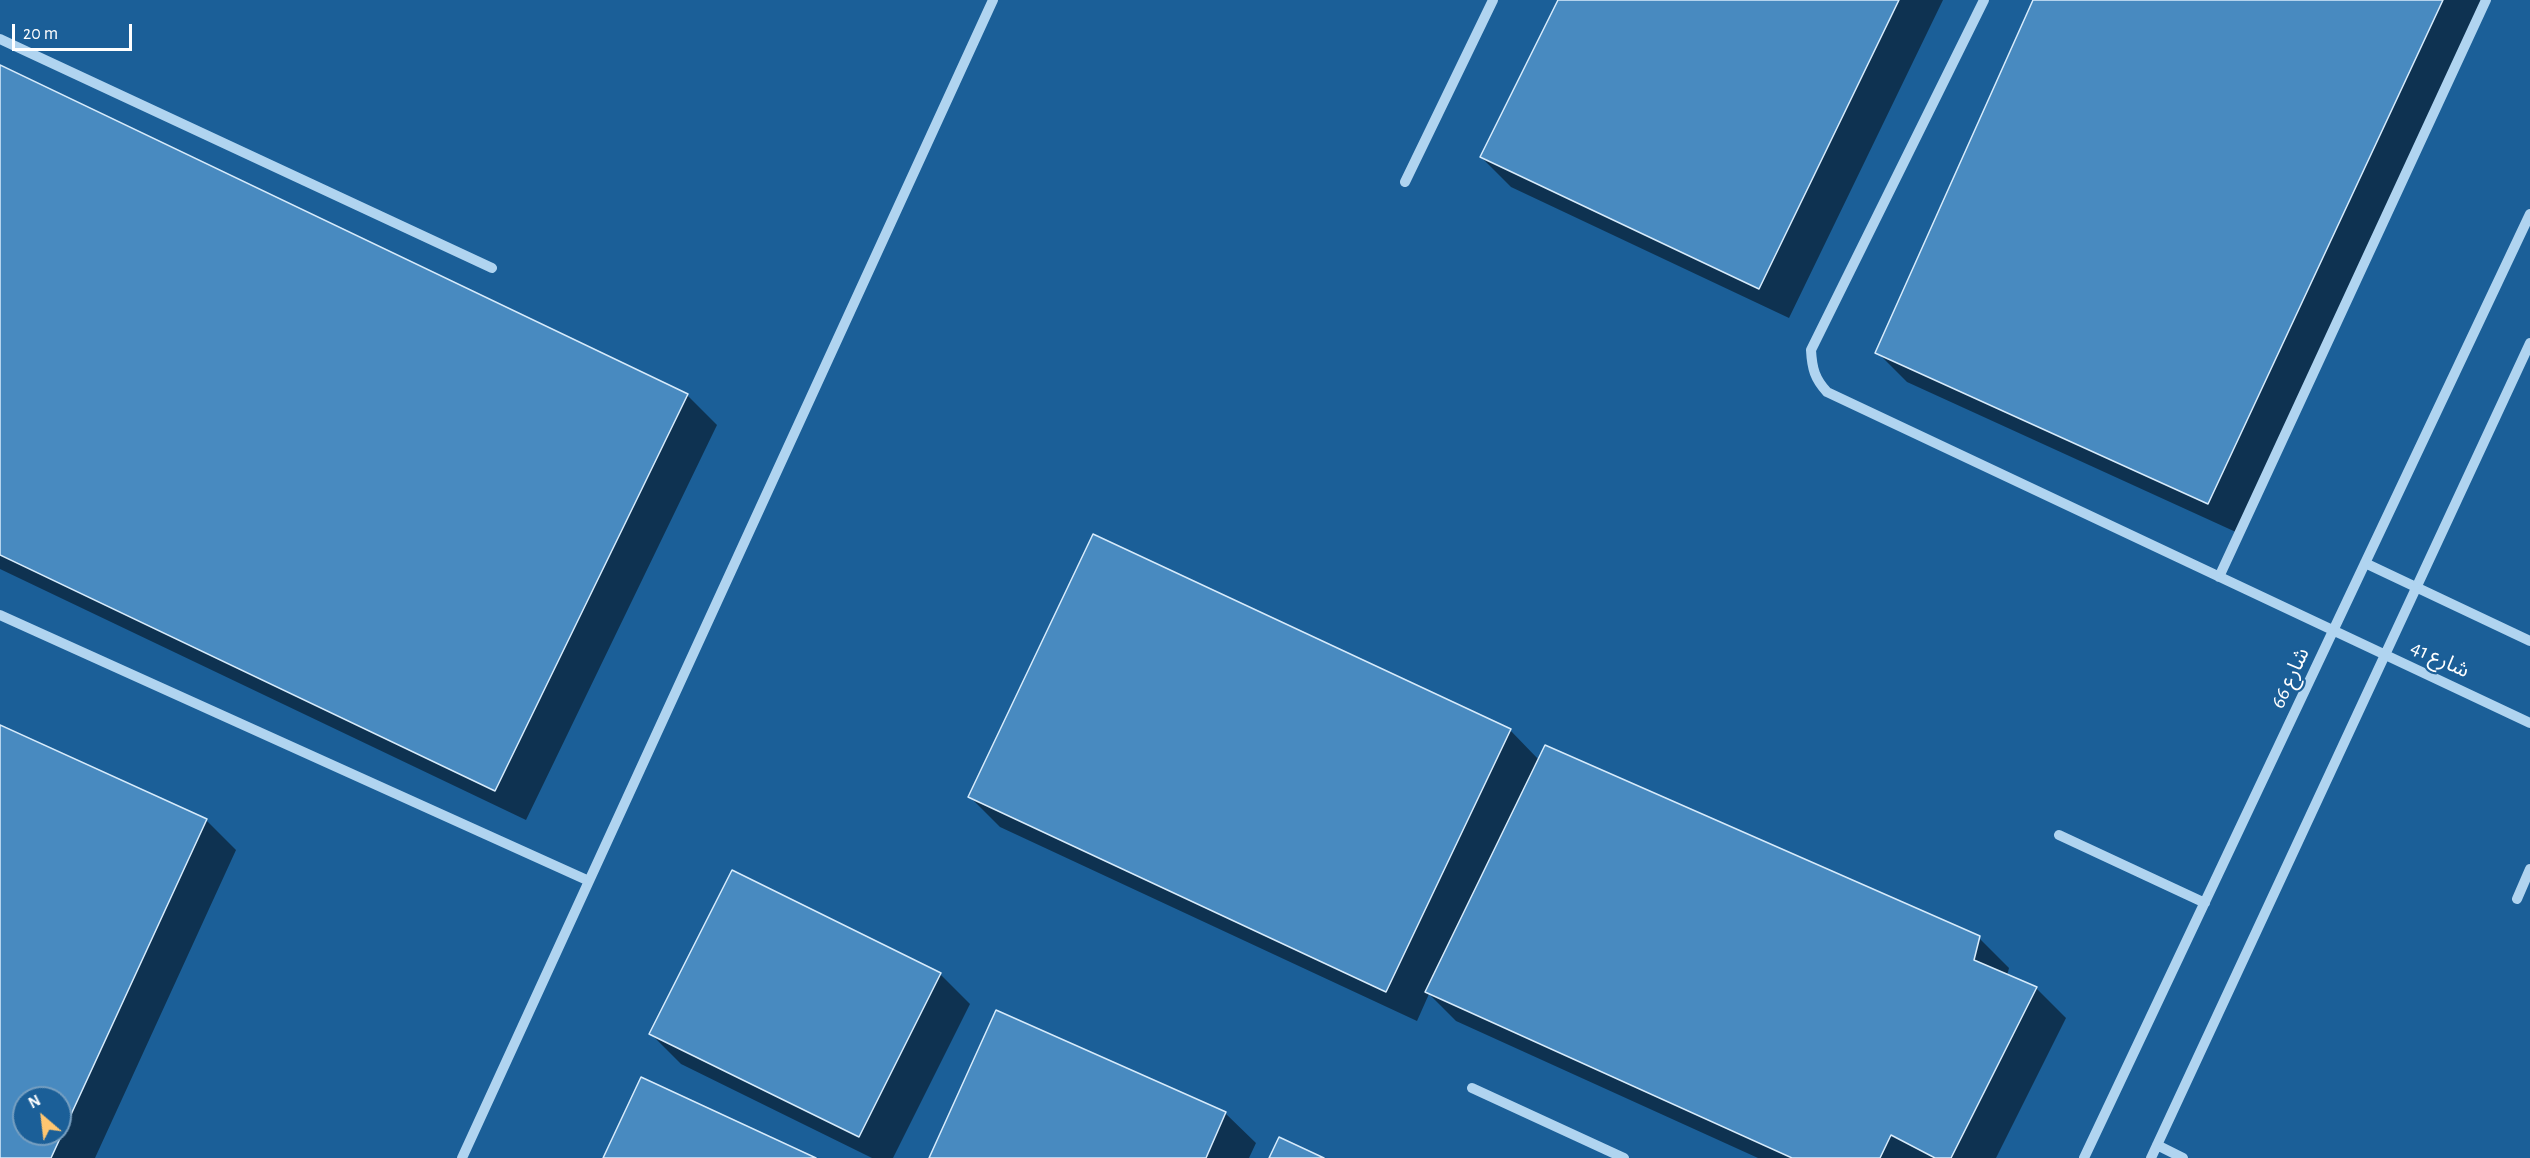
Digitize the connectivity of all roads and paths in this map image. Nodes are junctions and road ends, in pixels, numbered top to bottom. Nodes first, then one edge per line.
1 (993, 0) edge
2 (1493, 0) edge
3 (1984, 0) edge
4 (2486, 0) edge
5 (0, 39) edge
6 (1406, 182) dead end
7 (2530, 214) edge
8 (492, 268) dead end
9 (2530, 343) edge
10 (2365, 563) junction
11 (2219, 577) junction
12 (2416, 588) junction
13 (0, 615) edge
14 (2334, 630) junction
15 (2530, 641) edge
16 (2385, 655) junction
17 (2530, 723) edge
18 (2060, 835) dead end
19 (2530, 869) edge
20 (589, 881) junction
21 (2517, 898) dead end
22 (2205, 903) junction
23 (1472, 1088) dead end
24 (2157, 1145) junction
25 (462, 1158) edge
26 (1624, 1158) edge
27 (2084, 1158) edge
28 (2151, 1158) edge
29 (2183, 1158) edge

1 - 20 lane
2 - 6 lane
3 - 11 lane, شارع 41
4 - 11 lane
5 - 8 lane
7 - 10 lane, شارع 66
9 - 12 lane
10 - 12 lane
10 - 14 lane, شارع 66
11 - 14 lane, شارع 41
12 - 15 lane
12 - 16 lane
13 - 20 lane
14 - 16 lane, شارع 41
14 - 22 lane, شارع 66
16 - 17 lane, شارع 41
16 - 24 lane
18 - 22 lane
19 - 21 lane
20 - 25 lane
22 - 27 lane, شارع 66
23 - 26 lane
24 - 28 lane
24 - 29 lane

